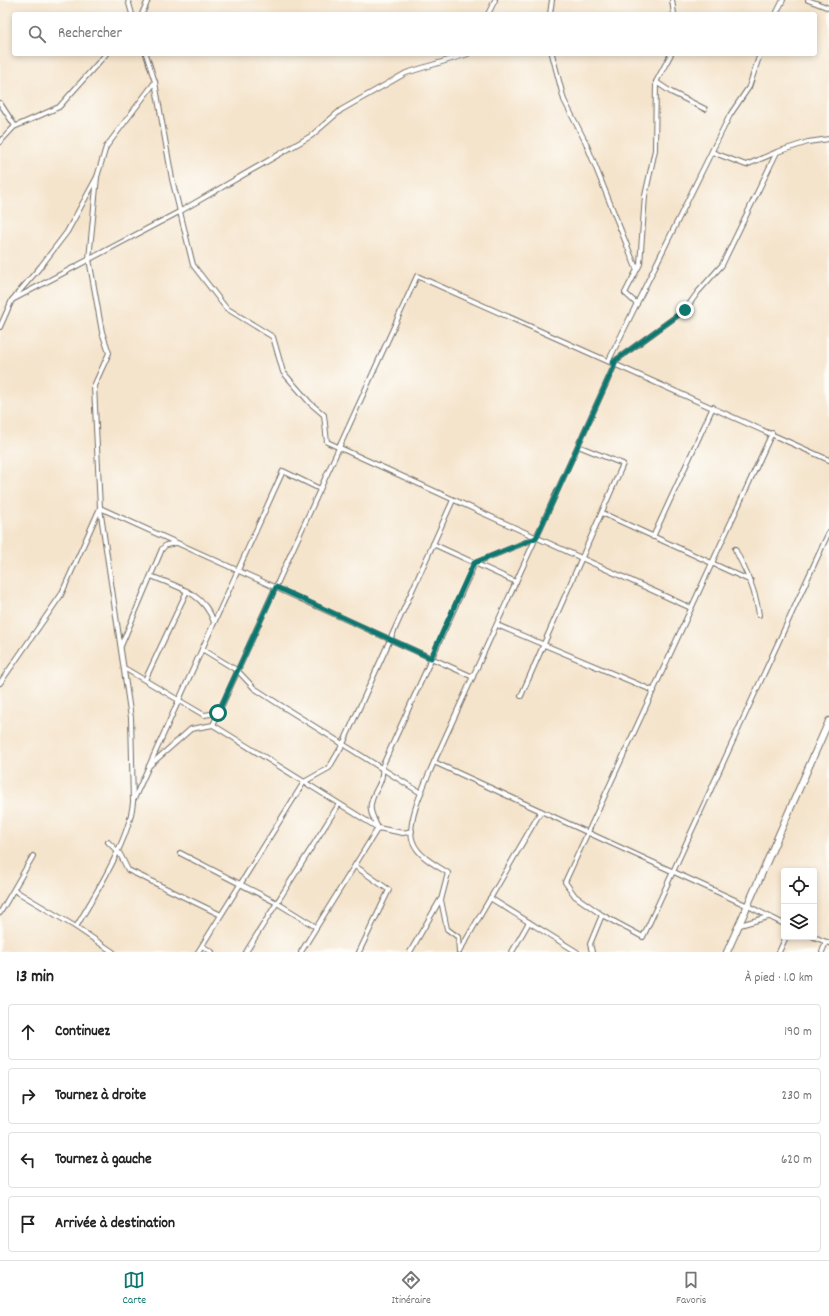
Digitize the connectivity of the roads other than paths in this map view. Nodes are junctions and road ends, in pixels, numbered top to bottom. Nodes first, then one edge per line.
1 (128, 0) edge
2 (148, 0) edge
3 (495, 0) edge
4 (552, 0) edge
5 (672, 0) edge
6 (783, 0) edge
7 (808, 0) edge
8 (829, 8) edge
9 (131, 12) edge
10 (143, 12) edge
11 (489, 12) edge
12 (550, 12) edge
13 (674, 12) edge
14 (777, 12) edge
15 (104, 56) edge
16 (147, 56) edge
17 (461, 56) edge
18 (553, 56) edge
19 (670, 56) edge
20 (759, 56) edge
21 (155, 82) junction
22 (656, 82) junction
23 (0, 103) edge
24 (705, 109) dead end
25 (16, 126) junction
26 (829, 139) edge
27 (0, 142) edge
28 (712, 152) junction
29 (777, 152) junction
30 (96, 177) junction
31 (179, 212) junction
32 (89, 259) junction
33 (636, 268) junction
34 (12, 300) junction
35 (637, 304) junction
36 (0, 327) edge
37 (612, 362) junction
38 (713, 407) junction
39 (772, 433) junction
40 (578, 446) junction
41 (339, 448) junction
42 (829, 460) edge
43 (320, 488) junction
44 (453, 500) junction
45 (100, 508) junction
46 (602, 513) junction
47 (829, 532) edge
48 (654, 536) junction
49 (536, 538) junction
50 (177, 542) junction
51 (433, 544) junction
52 (735, 549) dead end
53 (581, 558) junction
54 (474, 563) junction
55 (712, 563) junction
56 (238, 570) junction
57 (151, 576) junction
58 (751, 581) junction
59 (516, 582) junction
60 (276, 587) junction
61 (187, 591) junction
62 (692, 608) junction
63 (759, 615) dead end
64 (214, 622) junction
65 (496, 625) junction
66 (390, 639) junction
67 (543, 644) junction
68 (121, 646) junction
69 (202, 649) junction
70 (431, 658) junction
71 (124, 668) junction
72 (238, 671) junction
73 (473, 677) junction
74 (144, 680) junction
75 (0, 683) edge
76 (654, 691) junction
77 (521, 696) dead end
78 (179, 701) junction
79 (218, 713) junction
80 (829, 721) edge
81 (213, 725) junction
82 (342, 744) junction
83 (434, 762) junction
84 (148, 767) junction
85 (382, 767) junction
86 (304, 782) junction
87 (421, 793) junction
88 (133, 802) junction
89 (339, 804) junction
90 (541, 811) junction
91 (378, 828) junction
92 (412, 831) junction
93 (589, 833) junction
94 (108, 842) dead end
95 (116, 851) junction
96 (180, 853) dead end
97 (33, 856) dead end
98 (355, 866) junction
99 (673, 871) junction
100 (240, 884) junction
101 (14, 890) junction
102 (490, 898) junction
103 (440, 900) junction
104 (277, 903) junction
105 (748, 906) junction
106 (0, 913) edge
107 (221, 914) junction
108 (602, 915) junction
109 (769, 917) junction
110 (529, 922) junction
111 (781, 923) edge
112 (740, 925) junction
113 (76, 927) junction
114 (316, 928) junction
115 (817, 938) edge
116 (785, 940) edge
117 (828, 943) edge
118 (202, 946) junction
119 (113, 952) edge
120 (198, 952) edge
121 (212, 952) edge
122 (246, 952) edge
123 (301, 952) edge
124 (359, 952) edge
125 (410, 952) edge
126 (512, 952) edge
127 (577, 952) edge
128 (592, 952) edge
129 (727, 952) edge
130 (779, 952) edge
131 (822, 952) edge

1 - 9 street
2 - 10 street
3 - 11 street
4 - 12 street
5 - 13 street
6 - 14 street
7 - 8 street
15 - 25 street
16 - 21 street
17 - 31 street
18 - 33 street
19 - 22 street
20 - 28 street
21 - 30 street
21 - 31 street
22 - 24 street
22 - 33 street
23 - 25 street
25 - 27 street
26 - 29 street
28 - 29 street
28 - 35 street
29 - 37 street
30 - 32 street
30 - 34 street
31 - 32 street
31 - 41 street
32 - 34 street
32 - 45 street
33 - 35 street
34 - 36 street
35 - 37 street
37 - 38 street
37 - 40 street
37 - 41 street
38 - 39 street
38 - 48 street
39 - 42 street
39 - 55 street
40 - 46 street
40 - 49 street
41 - 43 street
41 - 44 street
43 - 56 street
43 - 60 street
44 - 49 street
44 - 51 street
45 - 50 street
45 - 68 street
45 - 75 street
46 - 48 street
46 - 53 street
47 - 99 street
48 - 55 street
49 - 53 street
49 - 54 street
49 - 59 street
50 - 56 street
50 - 57 street
51 - 54 street
51 - 66 street
52 - 58 street
53 - 62 street
53 - 67 street
54 - 59 street
54 - 70 street
55 - 58 street
55 - 62 street
56 - 60 street
56 - 64 street
57 - 61 street
57 - 68 street
58 - 63 street
59 - 65 street
60 - 66 street
60 - 72 street
61 - 64 street
61 - 74 street
62 - 76 street
64 - 69 street
65 - 67 street
65 - 73 street
66 - 70 street
66 - 82 street
67 - 76 street
67 - 77 street
68 - 71 street
69 - 72 street
69 - 78 street
70 - 73 street
70 - 85 street
71 - 74 street
71 - 88 street
72 - 79 street
72 - 82 street
73 - 83 street
74 - 78 street
76 - 93 street
78 - 79 street
78 - 84 street
79 - 81 street
80 - 105 main road
81 - 84 street
81 - 86 street
82 - 85 street
82 - 86 street
83 - 87 street
83 - 90 street
84 - 88 street
85 - 87 street
85 - 91 street
86 - 89 street
86 - 100 street
87 - 92 street
88 - 95 street
89 - 91 street
89 - 104 street
90 - 93 street
90 - 102 street
91 - 92 street
91 - 98 street
92 - 103 street
93 - 99 street
93 - 108 street
94 - 95 street
95 - 107 street
95 - 113 street
96 - 100 street
97 - 101 street
98 - 114 street
98 - 124 street
99 - 105 street
99 - 108 street
100 - 104 street
100 - 107 street
101 - 106 street
101 - 113 street
102 - 103 street
102 - 110 street
103 - 125 street
104 - 114 street
104 - 122 street
105 - 109 street
105 - 112 main road
107 - 118 street
108 - 128 street
109 - 111 street
109 - 112 street
110 - 126 street
110 - 127 street
112 - 129 main road
113 - 119 street
114 - 123 street
115 - 117 street
116 - 130 street
117 - 131 street
118 - 120 street
118 - 121 street

